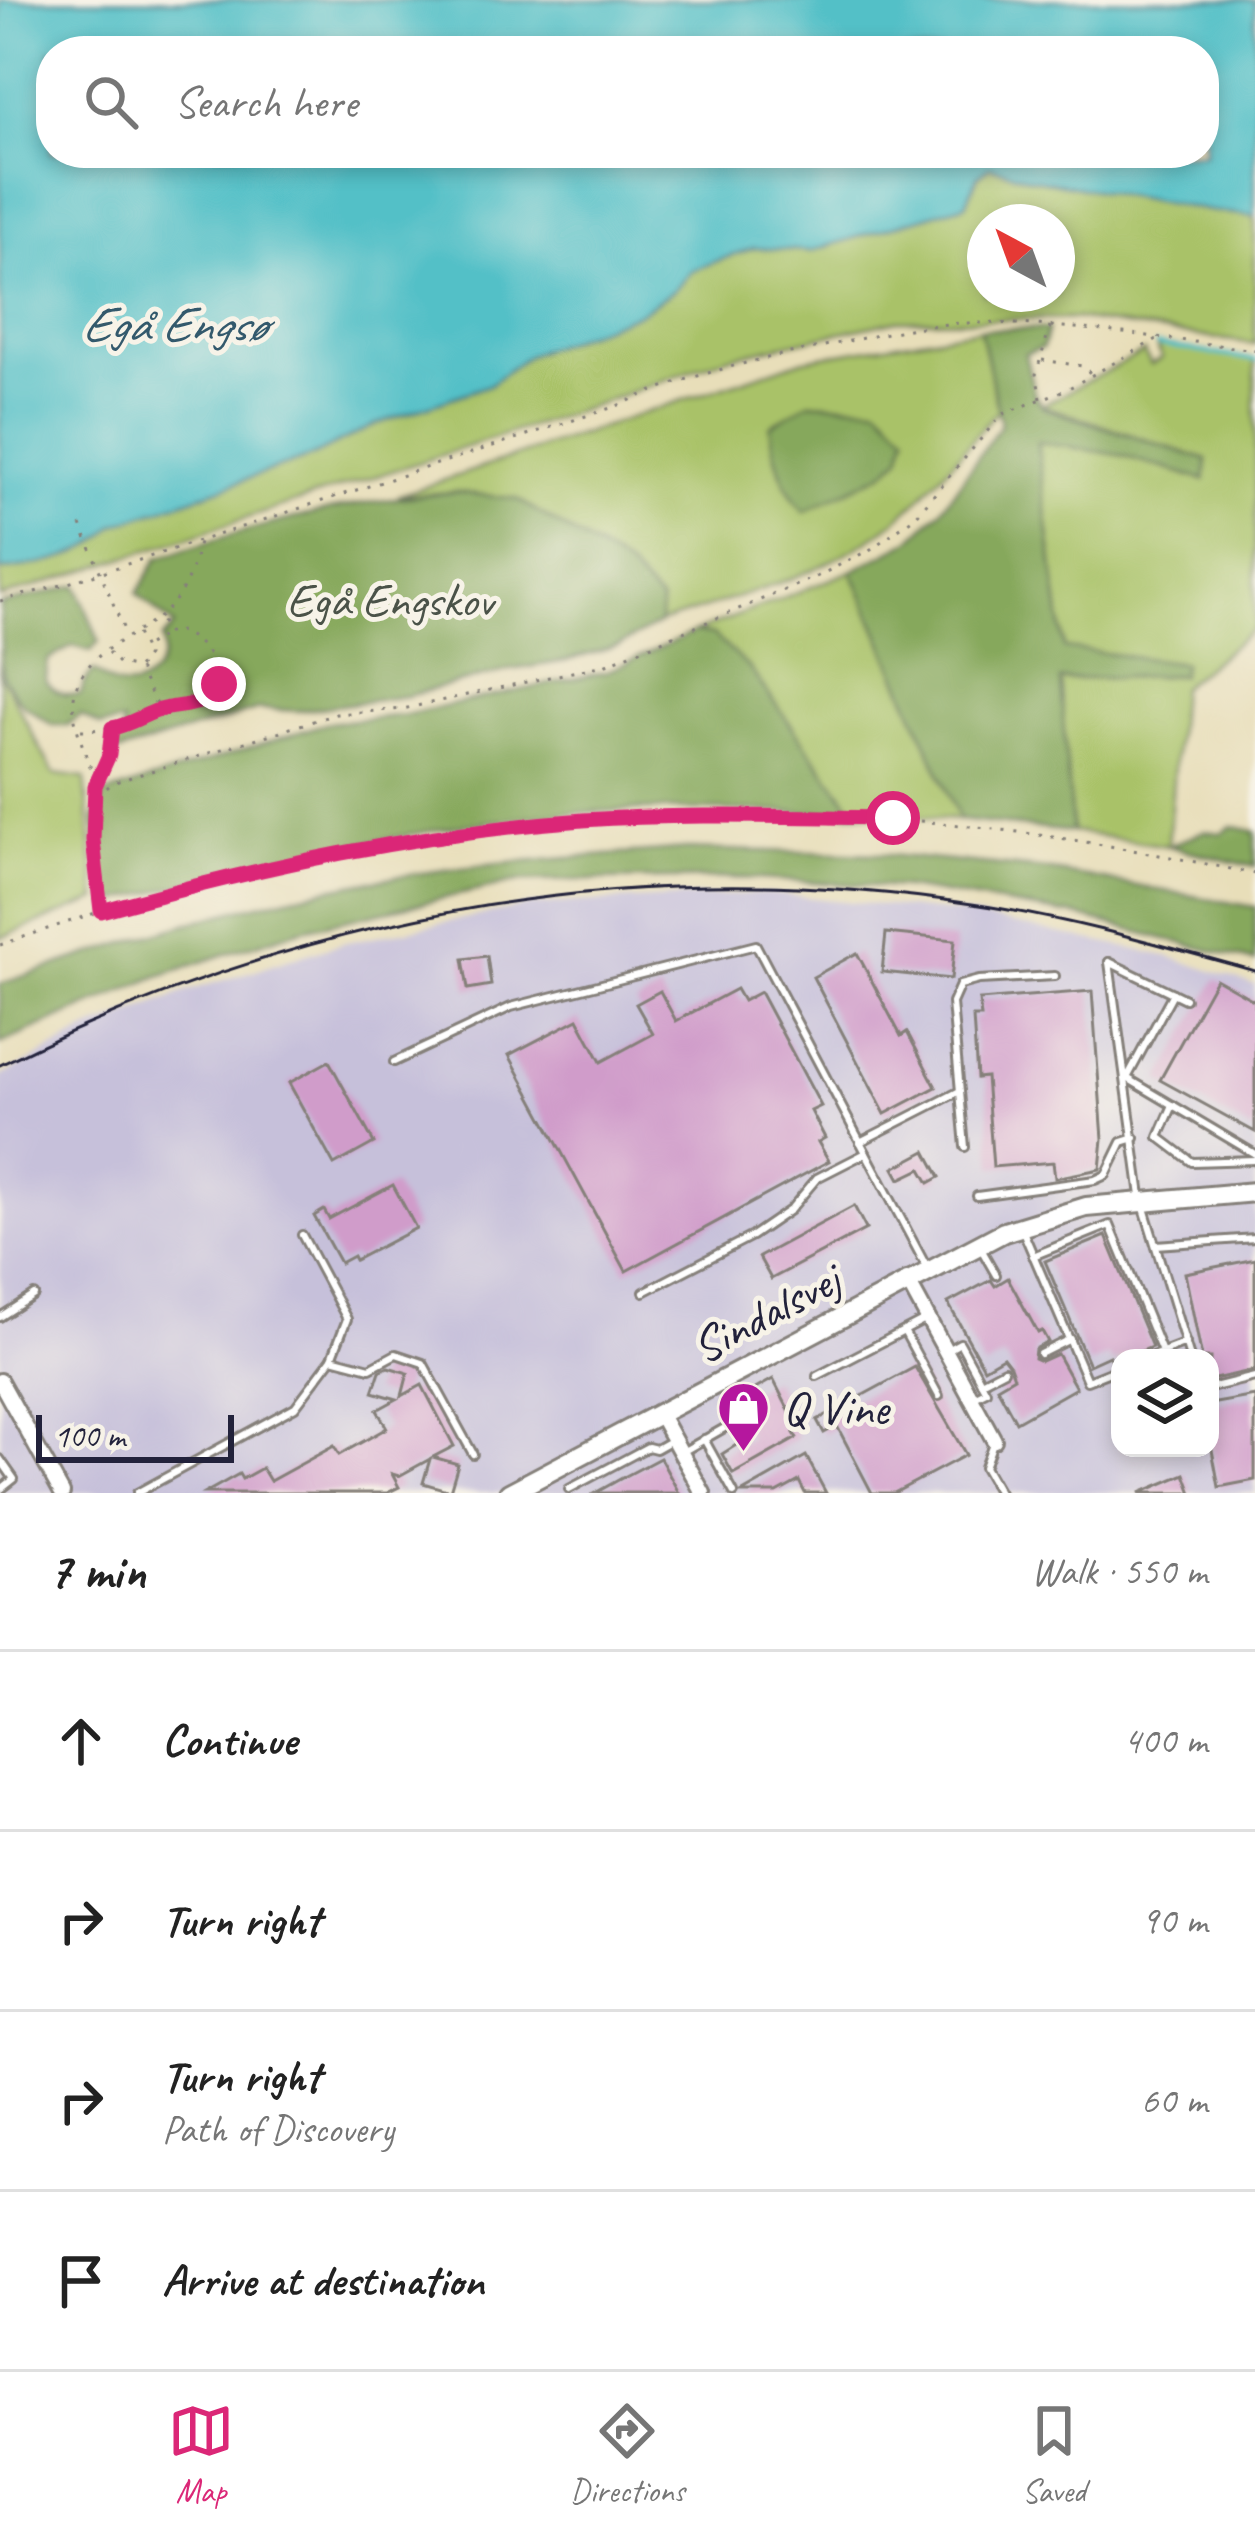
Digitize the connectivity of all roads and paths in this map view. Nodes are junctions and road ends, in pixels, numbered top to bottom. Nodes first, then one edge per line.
1 (1051, 325) junction
2 (1161, 338) junction
3 (1255, 350) edge
4 (1041, 360) junction
5 (1093, 375) junction
6 (1041, 399) junction
7 (82, 525) dead end
8 (200, 539) junction
9 (100, 572) junction
10 (0, 601) edge
11 (159, 618) junction
12 (136, 631) junction
13 (167, 633) junction
14 (126, 635) junction
15 (145, 646) junction
16 (106, 651) junction
17 (138, 668) junction
18 (159, 710) junction
19 (112, 728) junction
20 (79, 730) junction
21 (95, 786) junction
22 (98, 796) junction
23 (1255, 874) edge
24 (101, 911) junction
25 (0, 945) edge
26 (1055, 976) dead end
27 (1173, 992) junction
28 (1186, 999) dead end
29 (394, 1062) dead end
30 (1126, 1078) junction
31 (960, 1091) junction
32 (1173, 1105) junction
33 (1136, 1137) junction
34 (860, 1142) junction
35 (965, 1147) dead end
36 (866, 1153) junction
37 (1255, 1157) edge
38 (1255, 1192) edge
39 (977, 1196) dead end
40 (1142, 1199) junction
41 (1108, 1204) junction
42 (1255, 1205) edge
43 (1110, 1225) junction
44 (1020, 1226) junction
45 (302, 1235) dead end
46 (1255, 1238) edge
47 (978, 1244) junction
48 (1156, 1245) junction
49 (1033, 1256) junction
50 (927, 1269) junction
51 (995, 1275) dead end
52 (907, 1280) junction
53 (644, 1292) dead end
54 (34, 1295) dead end
55 (0, 1317) edge
56 (928, 1318) junction
57 (904, 1331) junction
58 (1070, 1340) junction
59 (1186, 1343) junction
60 (1161, 1349) edge
61 (1170, 1349) edge
62 (1188, 1349) edge
63 (945, 1350) junction
64 (1040, 1354) dead end
65 (332, 1358) junction
66 (1004, 1370) dead end
67 (1111, 1372) edge
68 (817, 1376) dead end
69 (1255, 1377) edge
70 (981, 1382) junction
71 (0, 1383) edge
72 (1219, 1386) edge
73 (939, 1396) dead end
74 (971, 1398) junction
75 (659, 1413) junction
76 (735, 1422) dead end
77 (704, 1439) junction
78 (994, 1440) joint
79 (677, 1446) junction
80 (473, 1454) dead end
81 (0, 1459) edge
82 (548, 1479) edge
83 (0, 1490) edge
84 (570, 1491) edge
85 (699, 1492) edge
86 (62, 1493) edge
87 (137, 1493) edge
88 (509, 1493) edge
89 (734, 1493) edge
90 (999, 1493) edge

1 - 2 path
1 - 4 path
1 - 8 path
2 - 3 path
2 - 5 path
4 - 5 path
4 - 6 path
5 - 6 path
6 - 22 path
7 - 9 path
8 - 9 path
8 - 11 path
9 - 10 path
9 - 14 path
11 - 12 path
11 - 13 path
12 - 14 path
12 - 15 path
13 - 15 path
13 - 18 path
14 - 16 path
15 - 17 path
16 - 17 path
16 - 20 path
17 - 18 path
18 - 19 path
19 - 20 path
19 - 21 path
20 - 21 path
21 - 22 path
22 - 24 path
23 - 24 path
24 - 25 path
26 - 31 lane
27 - 28 lane
27 - 30 lane
27 - 30 lane
29 - 34 lane
30 - 32 lane
30 - 33 lane
31 - 34 lane
31 - 35 lane
32 - 37 lane
32 - 37 lane
33 - 39 lane
33 - 40 lane
34 - 36 lane
36 - 50 lane
36 - 53 lane
38 - 40 street, Sindalsvej
40 - 41 street, Sindalsvej
40 - 42 street, Sindalsvej
40 - 48 lane
41 - 43 lane
41 - 44 street, Sindalsvej
43 - 49 lane
43 - 60 lane
44 - 47 street, Sindalsvej
44 - 49 lane
45 - 65 lane
46 - 48 lane
47 - 50 street, Sindalsvej
47 - 51 lane
48 - 59 lane
49 - 58 lane
50 - 52 street, Sindalsvej
52 - 56 street, Sindalsvej
52 - 75 street, Sindalsvej
54 - 55 lane
56 - 57 lane
56 - 63 street, Sindalsvej
57 - 68 lane
57 - 73 lane
58 - 64 lane
58 - 67 lane
59 - 61 lane
59 - 62 lane
63 - 70 lane
63 - 74 street, Sindalsvej
65 - 80 lane
65 - 87 lane
66 - 70 lane
69 - 72 lane
70 - 74 lane
71 - 86 street
74 - 78 street, Sindalsvej
75 - 79 street, Sindalsvej
75 - 82 street, Sindalsvej
76 - 77 lane
77 - 79 lane
77 - 89 lane
78 - 90 lane
79 - 84 lane
79 - 85 street, Sindalsvej
81 - 83 lane
82 - 84 lane
82 - 88 street, Sindalsvej

